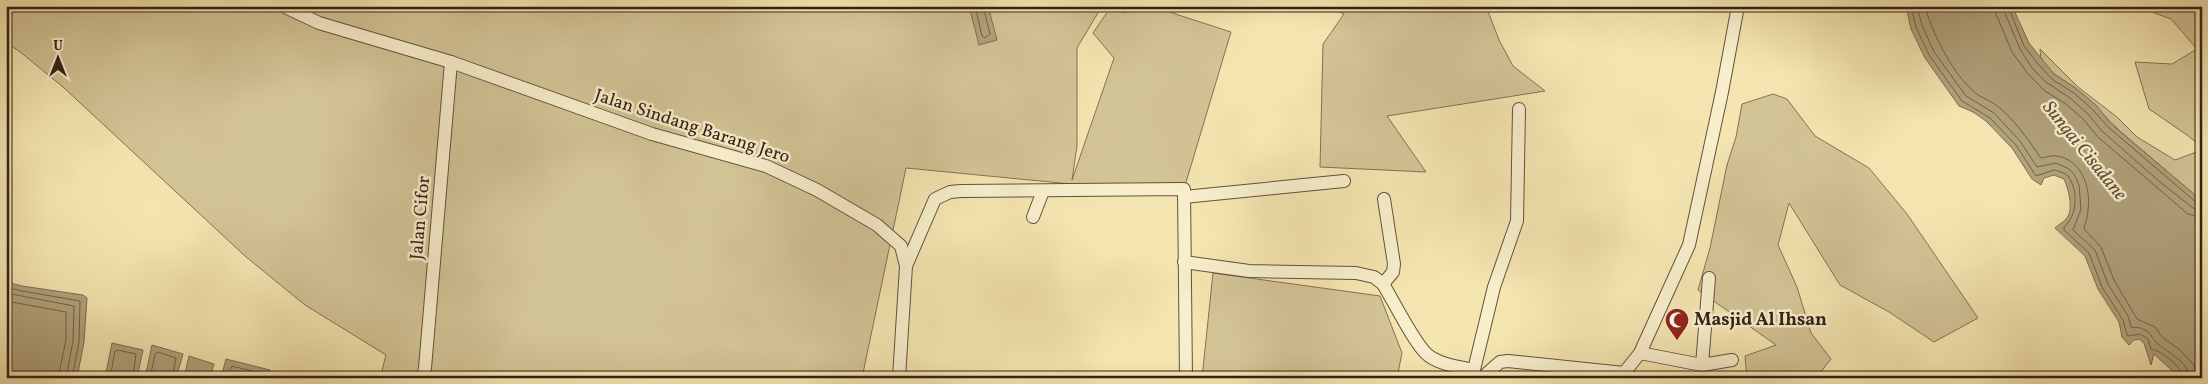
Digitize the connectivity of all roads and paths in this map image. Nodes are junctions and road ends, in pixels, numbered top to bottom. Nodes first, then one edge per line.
1 (283, 6) edge
2 (1738, 6) edge
3 (451, 62) junction
4 (1519, 109) dead end
5 (1344, 181) dead end
6 (1043, 190) junction
7 (1184, 197) junction
8 (1384, 199) dead end
9 (1033, 217) dead end
10 (905, 260) junction
11 (1184, 262) junction
12 (1709, 278) dead end
13 (1383, 284) junction
14 (1640, 353) junction
15 (1732, 360) dead end
16 (1702, 365) junction
17 (1476, 375) edge
18 (1624, 375) edge
19 (423, 378) edge
20 (899, 378) edge
21 (1186, 378) edge

1 - 3 street, Jalan Sindang Barang Jero
2 - 14 street
3 - 10 street, Jalan Sindang Barang Jero
3 - 19 street, Jalan Cifor
4 - 17 street
5 - 7 street
6 - 7 street
6 - 9 street
6 - 10 street
7 - 11 street
8 - 13 street
10 - 20 street
11 - 13 street
11 - 21 street
12 - 16 street
13 - 17 street
14 - 16 street
14 - 18 street
15 - 16 street
17 - 18 street

